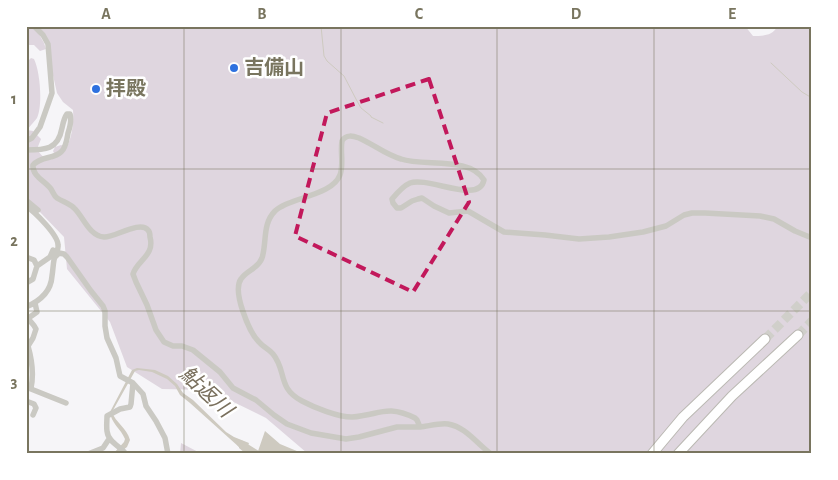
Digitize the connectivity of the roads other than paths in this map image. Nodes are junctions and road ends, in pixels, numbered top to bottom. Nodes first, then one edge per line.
1 (34, 26) edge
2 (26, 140) edge
3 (26, 150) edge
4 (26, 200) edge
5 (26, 206) edge
6 (812, 238) edge
7 (56, 240) junction
8 (26, 257) edge
9 (54, 258) junction
10 (37, 266) junction
11 (26, 283) edge
12 (35, 303) junction
13 (26, 307) edge
14 (27, 317) edge
15 (798, 335) tunnel mouth
16 (766, 339) tunnel mouth
17 (130, 381) junction
18 (28, 387) edge
19 (26, 402) edge
20 (66, 403) dead end
21 (33, 415) dead end
22 (420, 427) junction
23 (109, 439) junction
24 (123, 450) edge
25 (88, 454) edge
26 (168, 454) edge
27 (491, 454) edge
28 (652, 454) edge
29 (678, 454) edge

1 - 2 street
3 - 22 street
4 - 7 street
5 - 7 street
6 - 22 street
7 - 9 street
7 - 10 street
8 - 10 street
9 - 12 street
9 - 17 street
10 - 11 street
12 - 13 street
12 - 14 street
14 - 18 street
15 - 29 highway
16 - 28 highway
17 - 23 street
17 - 26 street
18 - 20 street
19 - 21 street
22 - 27 street
23 - 24 street
23 - 25 street

